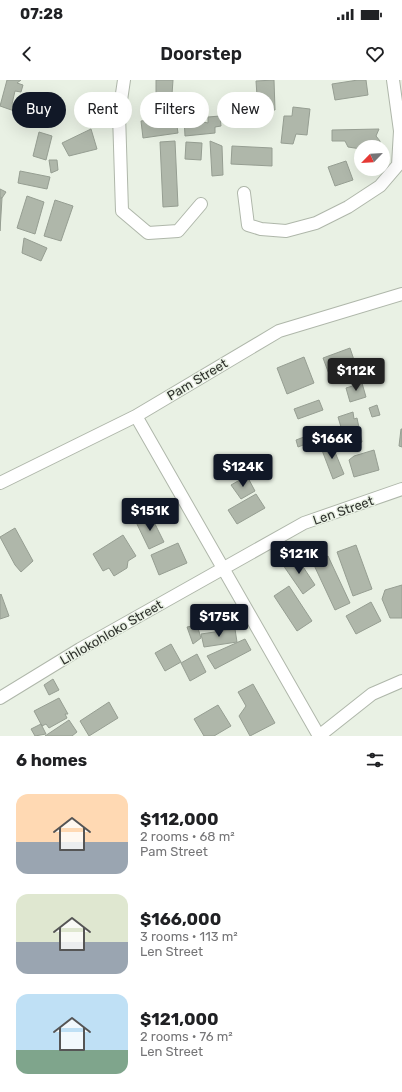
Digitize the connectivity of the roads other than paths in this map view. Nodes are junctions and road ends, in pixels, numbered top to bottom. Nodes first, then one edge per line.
1 (124, 80) edge
2 (393, 80) edge
3 (244, 193) dead end
4 (201, 204) dead end
5 (402, 294) edge
6 (136, 416) junction
7 (0, 483) edge
8 (402, 489) edge
9 (222, 569) junction
10 (402, 681) edge
11 (0, 698) edge
12 (319, 736) edge

1 - 4 street
2 - 3 street
5 - 6 street, Pam Street
6 - 7 street, Pam Street
6 - 9 street
8 - 9 street, Len Street
9 - 11 street, Lihlokohloko Street
9 - 12 street
10 - 12 street

